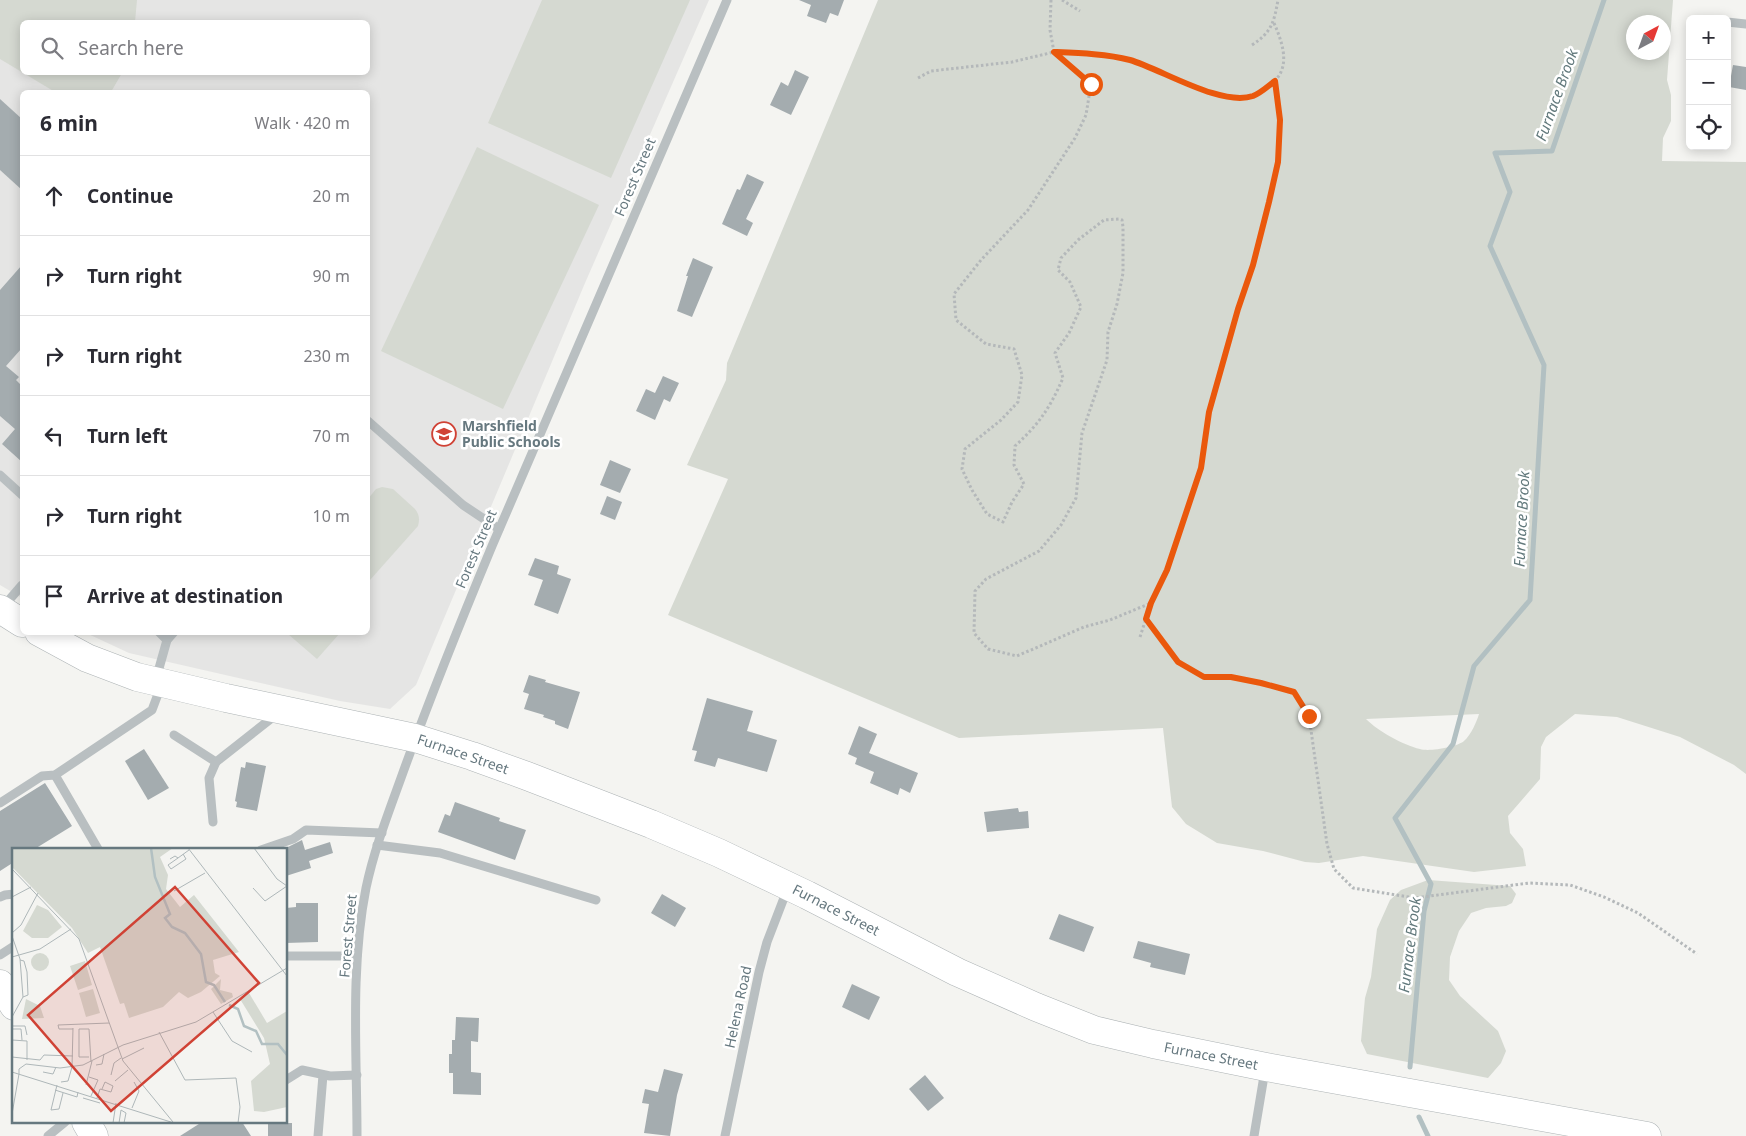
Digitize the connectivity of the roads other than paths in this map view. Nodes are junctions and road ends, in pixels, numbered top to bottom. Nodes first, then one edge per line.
1 (727, 0) edge
2 (1731, 22) edge
3 (1746, 24) edge
4 (370, 423) edge
5 (0, 475) edge
6 (20, 493) edge
7 (499, 530) junction
8 (20, 586) edge
9 (0, 609) edge
10 (20, 622) edge
11 (44, 635) edge
12 (162, 635) edge
13 (171, 635) edge
14 (167, 640) junction
15 (159, 683) junction
16 (283, 709) junction
17 (174, 734) dead end
18 (415, 738) junction
19 (216, 762) junction
20 (55, 775) junction
21 (0, 803) edge
22 (213, 822) dead end
23 (382, 833) junction
24 (378, 845) junction
25 (97, 848) edge
26 (267, 848) edge
27 (788, 886) junction
28 (12, 894) edge
29 (0, 897) edge
30 (596, 900) dead end
31 (12, 947) edge
32 (0, 955) edge
33 (288, 956) edge
34 (357, 956) junction
35 (1266, 1067) junction
36 (323, 1074) junction
37 (357, 1075) junction
38 (288, 1079) edge
39 (63, 1124) edge
40 (87, 1124) edge
41 (48, 1136) edge
42 (94, 1136) edge
43 (318, 1136) edge
44 (357, 1136) edge
45 (725, 1136) edge
46 (1254, 1136) edge
47 (1647, 1136) edge

1 - 7 street, Forest Street
2 - 3 street
4 - 7 street
5 - 6 street
7 - 18 street, Forest Street
8 - 9 street
9 - 10 main road
11 - 15 main road, Furnace Street
12 - 14 street
13 - 14 street
14 - 15 street
15 - 16 main road, Furnace Street
15 - 20 street
16 - 18 main road, Furnace Street
16 - 19 street
17 - 19 street
18 - 23 street, Forest Street
18 - 27 main road, Furnace Street
19 - 22 street
20 - 21 street
20 - 25 street
23 - 24 street, Forest Street
23 - 26 street
24 - 30 street
24 - 34 street, Forest Street
27 - 35 main road, Furnace Street
27 - 45 street, Helena Road
28 - 29 street
31 - 32 street
33 - 34 street
34 - 37 street, Forest Street
35 - 46 street
35 - 47 main road, Furnace Street
36 - 37 street
36 - 38 street
36 - 43 street
37 - 44 street, Forest Street
39 - 41 street
40 - 42 main road

